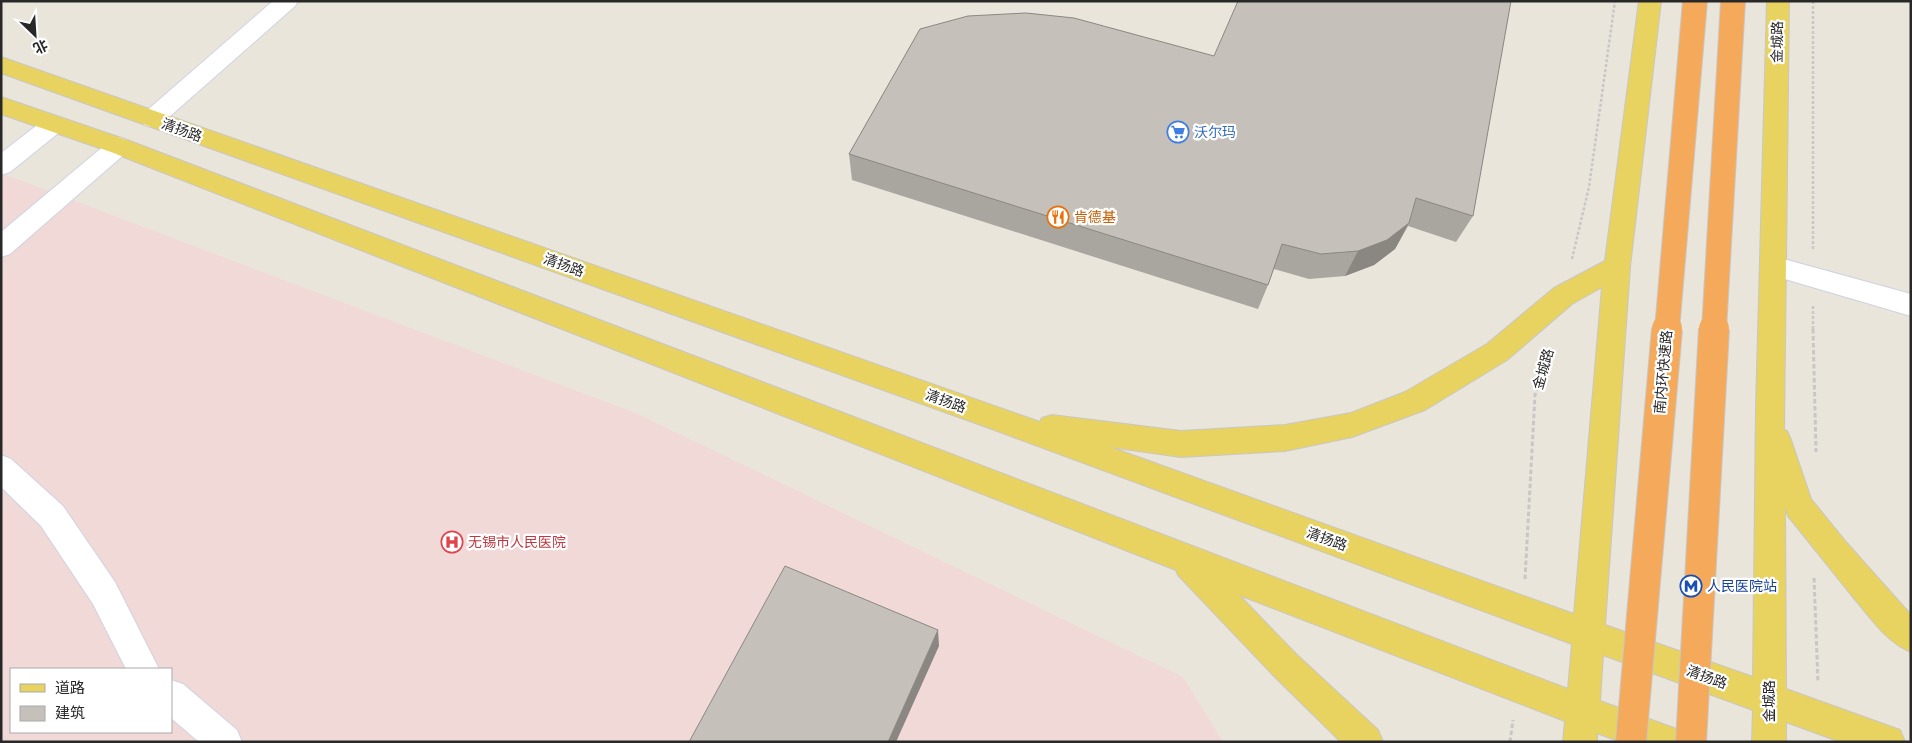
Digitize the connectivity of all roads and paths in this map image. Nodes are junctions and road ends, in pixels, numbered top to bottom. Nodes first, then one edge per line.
1 (287, 1) edge
2 (1615, 1) edge
3 (1650, 1) edge
4 (1694, 1) edge
5 (1733, 1) edge
6 (1778, 1) edge
7 (1813, 1) edge
8 (1, 65) edge
9 (1, 106) edge
10 (152, 119) junction
11 (53, 124) junction
12 (119, 146) junction
13 (1, 166) edge
14 (1, 247) edge
15 (1773, 266) junction
16 (1618, 267) junction
17 (1812, 278) junction
18 (1563, 296) junction
19 (1911, 305) edge
20 (1000, 420) junction
21 (1770, 420) junction
22 (1815, 457) dead end
23 (1, 468) edge
24 (1183, 558) junction
25 (1814, 571) dead end
26 (1524, 610) junction
27 (1590, 636) junction
28 (1911, 636) edge
29 (142, 668) edge
30 (1516, 687) junction
31 (172, 697) edge
32 (1769, 699) junction
33 (1584, 710) junction
34 (1819, 717) junction
35 (225, 742) edge
36 (1366, 742) edge
37 (1510, 742) edge
38 (1580, 742) edge
39 (1631, 742) edge
40 (1667, 742) edge
41 (1691, 742) edge
42 (1768, 742) edge
43 (1888, 742) edge

1 - 10 street
2 - 18 path, 金城路
3 - 16 main road
4 - 39 highway, 南内环快速路, bridge
5 - 41 highway, bridge
6 - 15 main road, 金城路
7 - 17 path
8 - 10 main road, 清扬路
9 - 11 main road
10 - 20 main road, 清扬路
11 - 12 main road
11 - 13 street
12 - 14 street
12 - 24 main road
15 - 17 street
15 - 21 main road, 金城路
16 - 18 main road
16 - 27 main road
17 - 19 street
17 - 22 path
18 - 20 main road
18 - 26 path, 金城路
20 - 26 main road, 清扬路
21 - 28 main road
21 - 32 main road, 金城路
23 - 29 street
24 - 30 main road
24 - 36 main road
25 - 34 path
26 - 27 main road, 清扬路
27 - 32 main road, 清扬路
27 - 33 main road
30 - 33 main road
30 - 37 path
31 - 35 street
32 - 34 main road, 清扬路
32 - 42 main road, 金城路
33 - 38 main road
33 - 40 main road
34 - 43 main road, 清扬路

